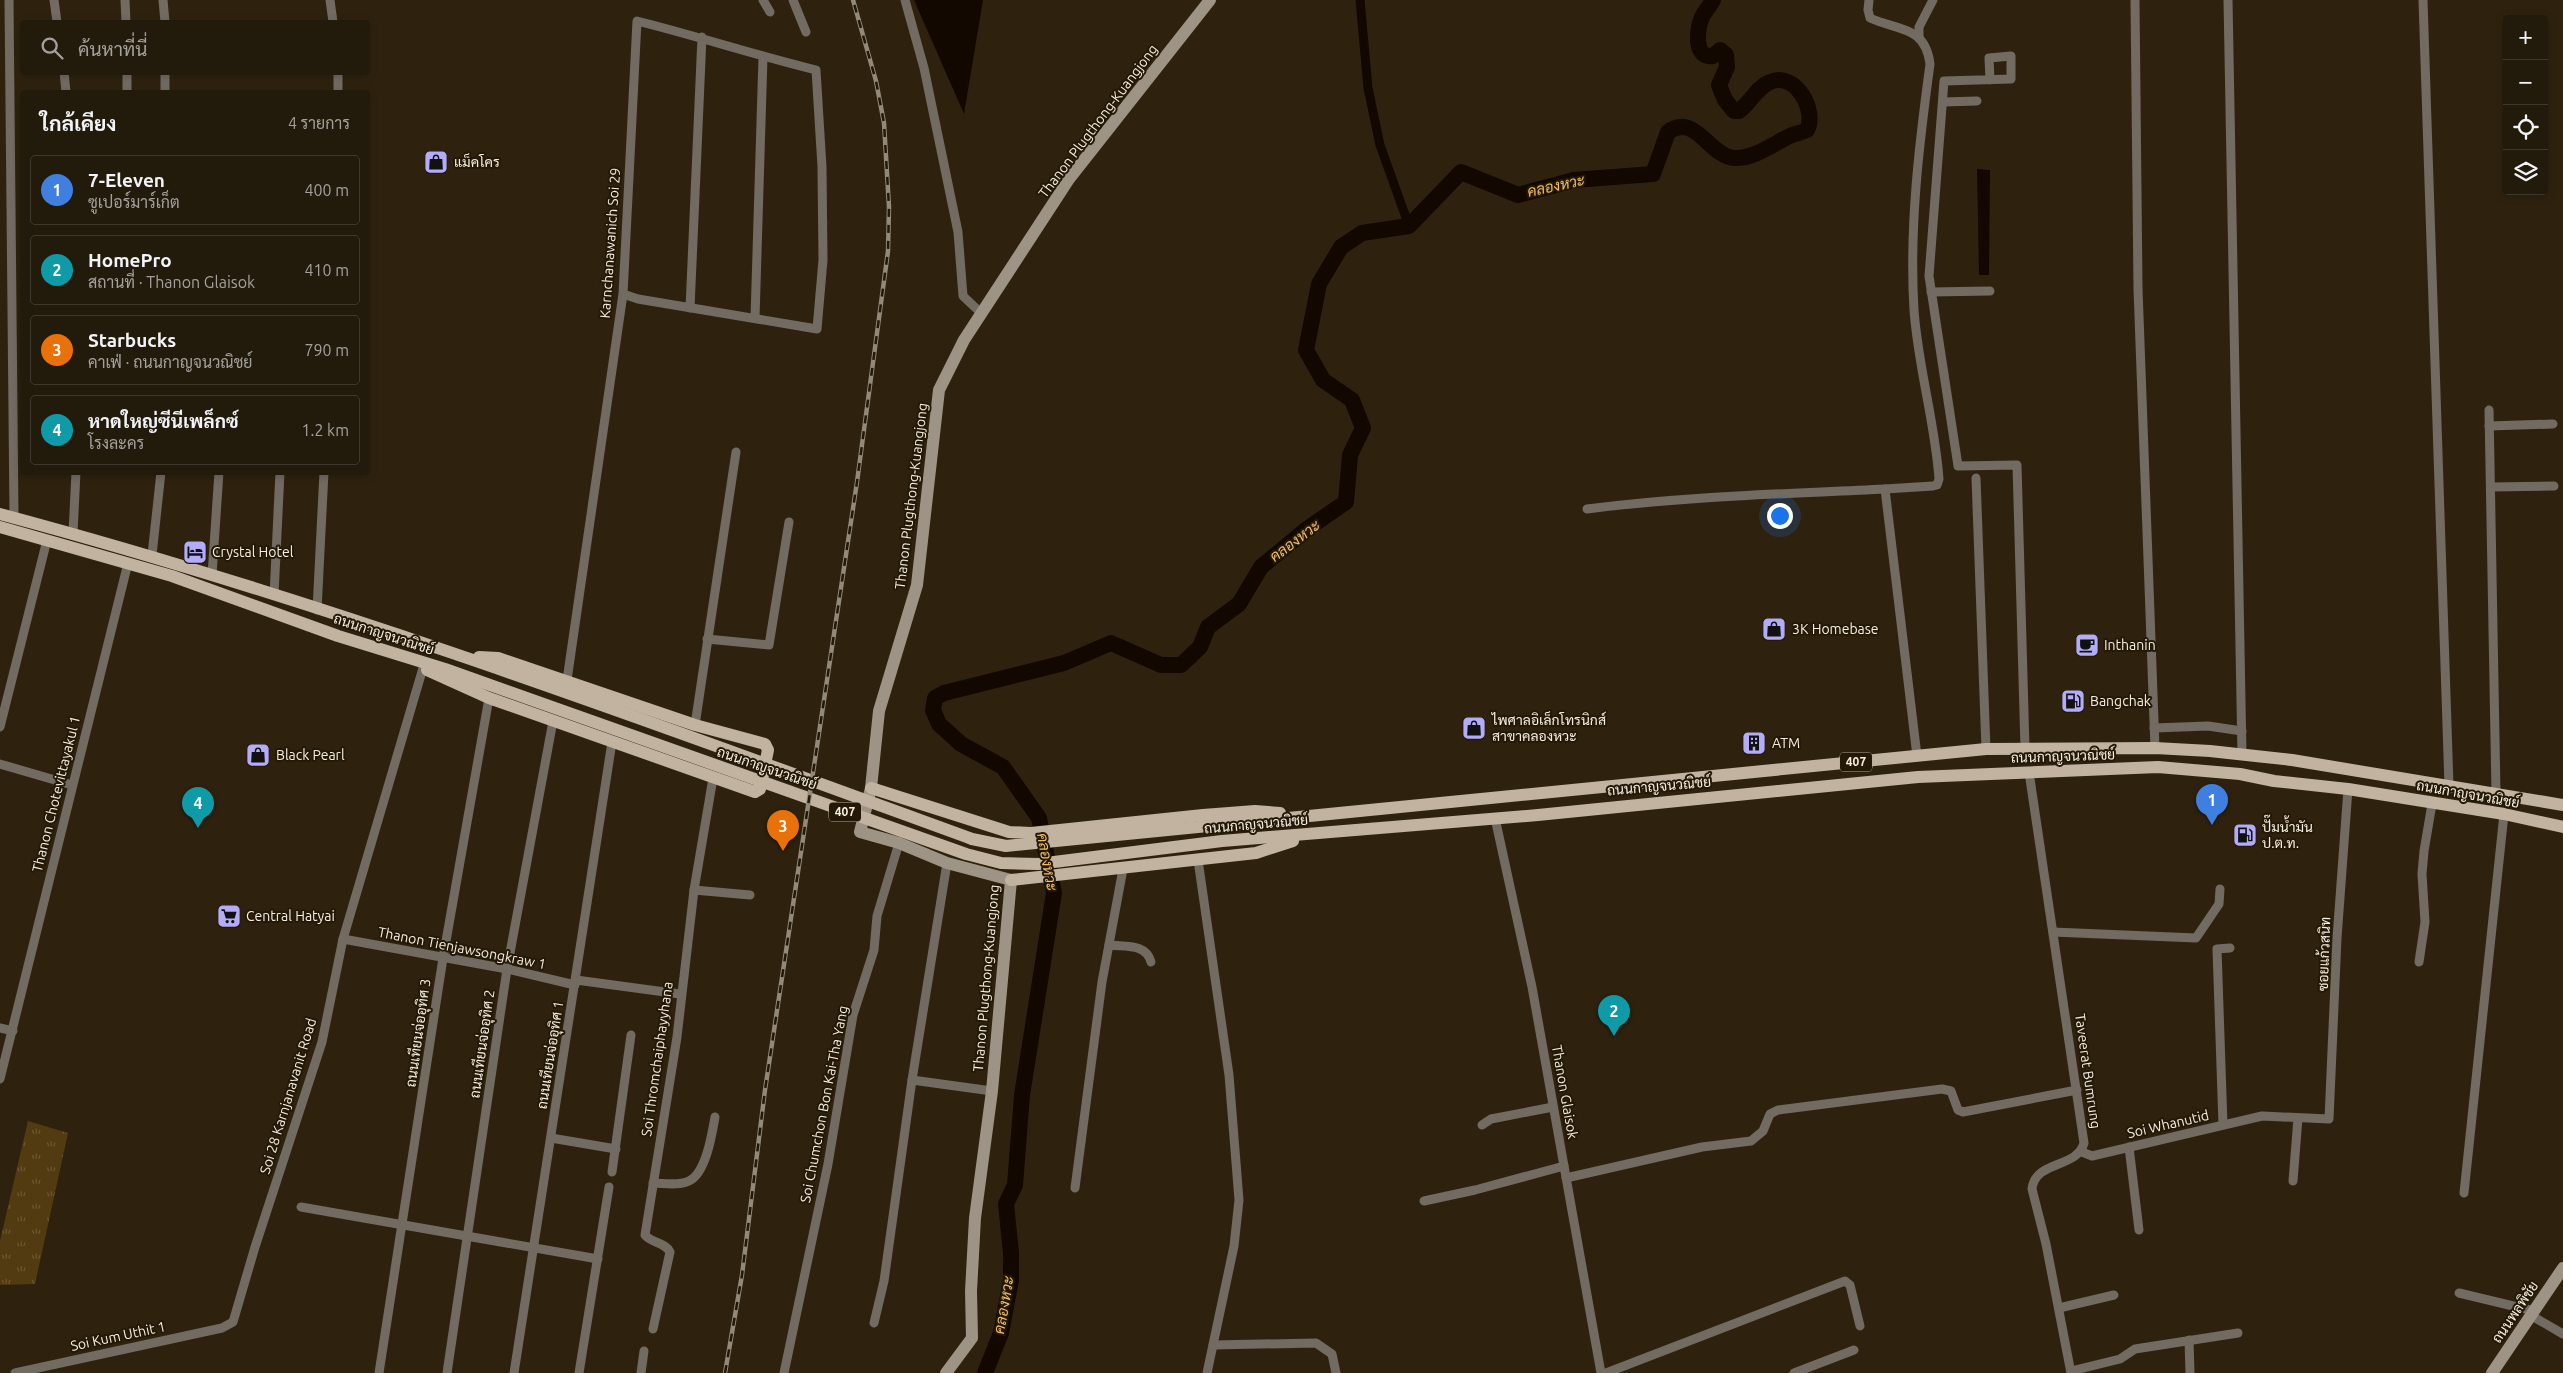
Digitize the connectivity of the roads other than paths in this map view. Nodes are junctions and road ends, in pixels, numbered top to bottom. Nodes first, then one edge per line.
1 (9, 0) edge
2 (54, 0) edge
3 (126, 0) edge
4 (330, 0) edge
5 (763, 0) edge
6 (793, 0) edge
7 (905, 0) edge
8 (1210, 0) edge
9 (1869, 0) edge
10 (1933, 0) edge
11 (2135, 0) edge
12 (2228, 0) edge
13 (2423, 0) edge
14 (164, 4) edge
15 (770, 12) dead end
16 (57, 20) edge
17 (126, 20) edge
18 (165, 20) edge
19 (333, 20) edge
20 (806, 32) dead end
21 (702, 37) junction
22 (1920, 38) junction
23 (763, 57) junction
24 (64, 75) edge
25 (127, 75) edge
26 (165, 75) edge
27 (338, 75) edge
28 (1990, 80) dead end
29 (66, 90) edge
30 (127, 90) edge
31 (165, 90) edge
32 (338, 90) edge
33 (1942, 102) junction
34 (1977, 102) dead end
35 (1990, 291) dead end
36 (1931, 292) junction
37 (623, 294) junction
38 (690, 308) junction
39 (981, 313) junction
40 (754, 318) junction
41 (2489, 410) dead end
42 (2553, 424) dead end
43 (2489, 426) junction
44 (736, 452) dead end
45 (76, 475) edge
46 (161, 475) edge
47 (219, 475) edge
48 (280, 475) edge
49 (324, 475) edge
50 (1976, 478) dead end
51 (2554, 486) dead end
52 (2491, 487) junction
53 (1885, 489) junction
54 (1587, 509) dead end
55 (0, 514) edge
56 (14, 518) junction
57 (790, 522) dead end
58 (0, 527) edge
59 (73, 533) junction
60 (49, 534) junction
61 (152, 555) junction
62 (128, 563) junction
63 (212, 575) junction
64 (274, 595) junction
65 (318, 610) junction
66 (707, 639) junction
67 (459, 656) junction
68 (406, 658) junction
69 (422, 668) junction
70 (567, 680) junction
71 (489, 698) junction
72 (553, 721) junction
73 (695, 725) junction
74 (0, 727) edge
75 (2154, 728) junction
76 (2242, 731) junction
77 (612, 742) junction
78 (2024, 748) junction
79 (2154, 748) junction
80 (1986, 749) junction
81 (2210, 751) junction
82 (2242, 755) junction
83 (1917, 756) junction
84 (0, 764) edge
85 (2029, 772) junction
86 (2207, 772) junction
87 (713, 778) junction
88 (72, 785) junction
89 (2449, 786) junction
90 (871, 788) junction
91 (2348, 789) junction
92 (2496, 793) junction
93 (2432, 804) junction
94 (2563, 805) edge
95 (2504, 814) junction
96 (1311, 817) junction
97 (1495, 818) junction
98 (2563, 827) edge
99 (1313, 835) junction
100 (899, 844) junction
101 (1198, 860) junction
102 (947, 863) junction
103 (1123, 869) junction
104 (1011, 880) junction
105 (2220, 889) dead end
106 (694, 890) junction
107 (750, 895) dead end
108 (2053, 932) junction
109 (343, 939) junction
110 (1109, 945) junction
111 (2230, 948) dead end
112 (443, 958) junction
113 (1151, 962) dead end
114 (2419, 962) dead end
115 (507, 969) junction
116 (575, 982) junction
117 (680, 994) junction
118 (0, 1028) edge
119 (12, 1031) junction
120 (630, 1035) dead end
121 (0, 1079) edge
122 (912, 1080) junction
123 (2077, 1090) junction
124 (992, 1091) junction
125 (1553, 1107) junction
126 (715, 1116) dead end
127 (2298, 1118) junction
128 (2329, 1119) joint
129 (1482, 1125) dead end
130 (2223, 1125) junction
131 (550, 1138) junction
132 (2129, 1147) junction
133 (616, 1149) junction
134 (2082, 1152) junction
135 (1564, 1166) junction
136 (612, 1172) dead end
137 (1566, 1178) junction
138 (2293, 1181) dead end
139 (653, 1183) junction
140 (609, 1186) dead end
141 (1075, 1188) dead end
142 (2464, 1193) dead end
143 (1424, 1201) dead end
144 (300, 1207) dead end
145 (403, 1226) junction
146 (2139, 1230) dead end
147 (467, 1238) junction
148 (533, 1248) junction
149 (598, 1259) junction
150 (2563, 1268) edge
151 (2459, 1293) dead end
152 (2114, 1294) dead end
153 (2059, 1308) junction
154 (2533, 1313) junction
155 (874, 1323) dead end
156 (227, 1325) joint
157 (1860, 1326) dead end
158 (653, 1330) dead end
159 (2238, 1333) dead end
160 (2563, 1334) edge
161 (2189, 1340) junction
162 (1213, 1345) junction
163 (1854, 1350) dead end
164 (644, 1351) dead end
165 (1617, 1371) edge
166 (2071, 1372) edge
167 (15, 1373) edge
168 (379, 1373) edge
169 (447, 1373) edge
170 (515, 1373) edge
171 (579, 1373) edge
172 (641, 1373) edge
173 (784, 1373) edge
174 (946, 1373) edge
175 (1207, 1373) edge
176 (1336, 1373) edge
177 (1601, 1373) edge
178 (1606, 1373) edge
179 (1794, 1373) edge
180 (2190, 1373) edge
181 (2492, 1373) edge

1 - 56 street
2 - 16 street
3 - 17 street
4 - 19 street
5 - 15 street
6 - 20 street
7 - 39 street
8 - 39 street, Thanon Plugthong-Kuangjong
9 - 22 street
10 - 22 street
11 - 75 street
12 - 76 street
13 - 89 street
14 - 18 street
21 - 23 street, Karnchanawanich Soi 29
21 - 37 street, Karnchanawanich Soi 29
21 - 38 street
22 - 53 street
23 - 40 street
23 - 40 street, Karnchanawanich Soi 29
24 - 29 street
25 - 30 street
26 - 31 street
27 - 32 street
28 - 33 street
33 - 34 street
33 - 36 street
35 - 36 street
36 - 78 street
37 - 38 street
37 - 70 street, Karnchanawanich Soi 29
38 - 40 street
39 - 90 street, Thanon Plugthong-Kuangjong
41 - 43 street
42 - 43 street
43 - 52 street
44 - 66 street
45 - 59 street
46 - 61 street
47 - 63 street
48 - 64 street
49 - 65 street
50 - 80 street
51 - 52 street
52 - 92 street
53 - 54 street
53 - 83 street
55 - 56 main road, ถนนกาญจนวณิชย์
56 - 60 main road, ถนนกาญจนวณิชย์
57 - 66 street
58 - 60 main road, ถนนกาญจนวณิชย์
59 - 60 main road, ถนนกาญจนวณิชย์
59 - 61 main road, ถนนกาญจนวณิชย์
60 - 62 main road, ถนนกาญจนวณิชย์
60 - 74 street
61 - 63 main road, ถนนกาญจนวณิชย์
62 - 68 main road, ถนนกาญจนวณิชย์
62 - 88 street, Thanon Chotevittayakul 1
63 - 64 main road, ถนนกาญจนวณิชย์
64 - 65 main road, ถนนกาญจนวณิชย์
65 - 67 main road, ถนนกาญจนวณิชย์
66 - 73 street
67 - 70 main road
67 - 96 main road, ถนนกาญจนวณิชย์ / 407
68 - 69 main road
68 - 99 main road, ถนนกาญจนวณิชย์ / 407
69 - 71 main road
69 - 109 street, Soi 28 Karnjanavanit Road
70 - 73 main road
71 - 72 main road
71 - 112 street, ถนนเทียนจ่ออุทิศ 3
72 - 77 main road
72 - 115 street, ถนนเทียนจ่ออุทิศ 2
73 - 87 main road
75 - 76 street
75 - 79 street
76 - 82 street
77 - 87 main road
77 - 116 street, ถนนเทียนจ่ออุทิศ 1
78 - 79 main road, ถนนกาญจนวณิชย์ / 407
78 - 80 main road, ถนนกาญจนวณิชย์ / 407
79 - 81 main road, ถนนกาญจนวณิชย์ / 407
80 - 83 main road, ถนนกาญจนวณิชย์ / 407
81 - 82 main road, ถนนกาญจนวณิชย์ / 407
81 - 86 main road
82 - 89 main road, ถนนกาญจนวณิชย์ / 407
83 - 96 main road, ถนนกาญจนวณิชย์ / 407
84 - 88 street
85 - 86 main road, ถนนกาญจนวณิชย์ / 407
85 - 97 main road, ถนนกาญจนวณิชย์ / 407
85 - 108 street, Taveerat Bumrung
86 - 91 main road, ถนนกาญจนวณิชย์ / 407
87 - 106 street, Soi Thromchaiphayyhana
88 - 119 street, Thanon Chotevittayakul 1
89 - 92 main road, ถนนกาญจนวณิชย์ / 407
90 - 96 main road
90 - 100 street, Thanon Plugthong-Kuangjong
91 - 93 main road, ถนนกาญจนวณิชย์ / 407
91 - 128 street, ซอยแก้วสนิท
92 - 94 main road, ถนนกาญจนวณิชย์ / 407
93 - 95 main road, ถนนกาญจนวณิชย์ / 407
93 - 114 street
95 - 98 main road, ถนนกาญจนวณิชย์ / 407
95 - 142 street
97 - 99 main road, ถนนกาญจนวณิชย์ / 407
97 - 125 street, Thanon Glaisok
99 - 101 main road
100 - 102 street, Thanon Plugthong-Kuangjong
100 - 173 street, Soi Chumchon Bon Kai-Tha Yang
101 - 103 main road
101 - 162 street
102 - 104 street, Thanon Plugthong-Kuangjong
102 - 122 street
103 - 104 main road
103 - 110 street
104 - 124 street, Thanon Plugthong-Kuangjong
105 - 108 street
106 - 107 street
106 - 117 street, Soi Thromchaiphayyhana
108 - 123 street, Taveerat Bumrung
109 - 112 street, Thanon Tienjawsongkraw 1
109 - 156 street, Soi 28 Karnjanavanit Road
110 - 113 street
110 - 141 street
111 - 130 street
112 - 115 street, Thanon Tienjawsongkraw 1
112 - 145 street, ถนนเทียนจ่ออุทิศ 3
115 - 116 street, Thanon Tienjawsongkraw 1
115 - 147 street, ถนนเทียนจ่ออุทิศ 2
116 - 117 street, Thanon Tienjawsongkraw 1
116 - 131 street, ถนนเทียนจ่ออุทิศ 1
117 - 139 street, Soi Thromchaiphayyhana
118 - 119 street
119 - 121 street, Thanon Chotevittayakul 1
120 - 133 street
122 - 124 street
122 - 155 street
123 - 134 street, Taveerat Bumrung
123 - 137 street
124 - 174 street, Thanon Plugthong-Kuangjong
125 - 129 street
125 - 135 street, Thanon Glaisok
126 - 139 street
127 - 128 street, Soi Whanutid
127 - 130 street, Soi Whanutid
127 - 138 street
130 - 132 street, Soi Whanutid
131 - 133 street
131 - 148 street, ถนนเทียนจ่ออุทิศ 1
132 - 134 street, Soi Whanutid
132 - 146 street
133 - 136 street
134 - 153 street
135 - 137 street, Thanon Glaisok
135 - 143 street
137 - 177 street, Thanon Glaisok
139 - 158 street, Soi Thromchaiphayyhana
140 - 149 street
144 - 145 street
145 - 147 street
145 - 168 street, ถนนเทียนจ่ออุทิศ 3
147 - 148 street
147 - 169 street, ถนนเทียนจ่ออุทิศ 2
148 - 149 street
148 - 170 street, ถนนเทียนจ่ออุทิศ 1
149 - 171 street
150 - 154 street, ถนนพลพิชัย
151 - 154 street
152 - 153 street
153 - 166 street
154 - 160 street
154 - 181 street, ถนนพลพิชัย
156 - 167 street, Soi Kum Uthit 1
157 - 165 street
159 - 161 street
161 - 166 street
161 - 180 street
162 - 175 street
162 - 176 street
163 - 179 street
164 - 172 street
165 - 178 street

